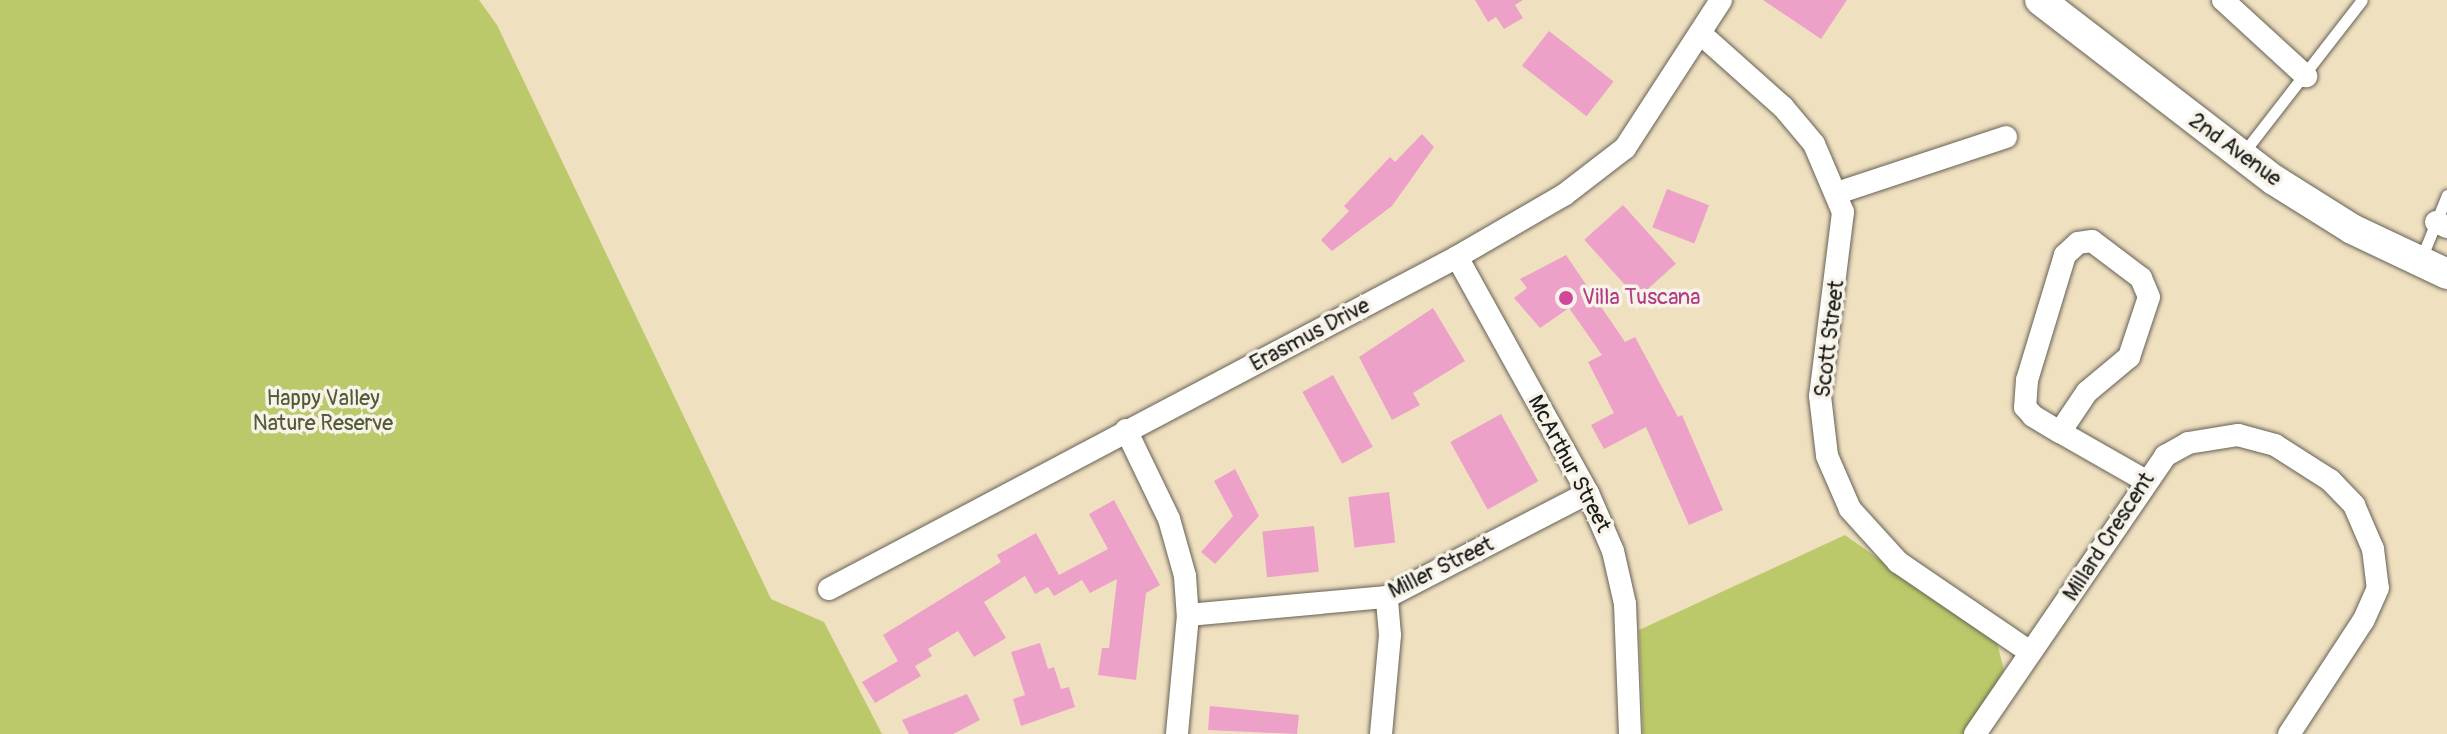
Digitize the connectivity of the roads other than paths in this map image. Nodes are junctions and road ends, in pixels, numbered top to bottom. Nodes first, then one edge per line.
1 (1721, 0) edge
2 (2040, 0) edge
3 (2223, 0) edge
4 (2362, 0) edge
5 (1701, 34) junction
6 (2306, 76) junction
7 (2006, 137) dead end
8 (2241, 156) junction
9 (1837, 193) junction
10 (2447, 195) edge
11 (2441, 224) edge
12 (1457, 257) junction
13 (2433, 268) edge
14 (1126, 430) junction
15 (2060, 432) junction
16 (2144, 480) junction
17 (1588, 493) junction
18 (829, 589) dead end
19 (1387, 597) junction
20 (1188, 615) junction
21 (2030, 652) junction
22 (1177, 734) edge
23 (1381, 734) edge
24 (1630, 734) edge
25 (1975, 734) edge
26 (2289, 734) edge

1 - 5 street, Erasmus Drive
2 - 8 street, 2nd Avenue
3 - 6 street
4 - 6 lane
5 - 9 street, Scott Street
5 - 12 street, Erasmus Drive
6 - 8 lane
7 - 9 street
8 - 13 street, 2nd Avenue
9 - 21 street, Scott Street
10 - 11 lane
11 - 13 lane
12 - 14 street, Erasmus Drive
12 - 17 street, McArthur Street
14 - 18 street, Erasmus Drive
14 - 20 street
15 - 15 street
15 - 16 street
16 - 21 street, Millard Crescent
16 - 26 street, Millard Crescent
17 - 19 street, Miller Street
17 - 24 street, McArthur Street
19 - 20 street, Miller Street
19 - 23 street
20 - 22 street
21 - 25 street, Millard Crescent

